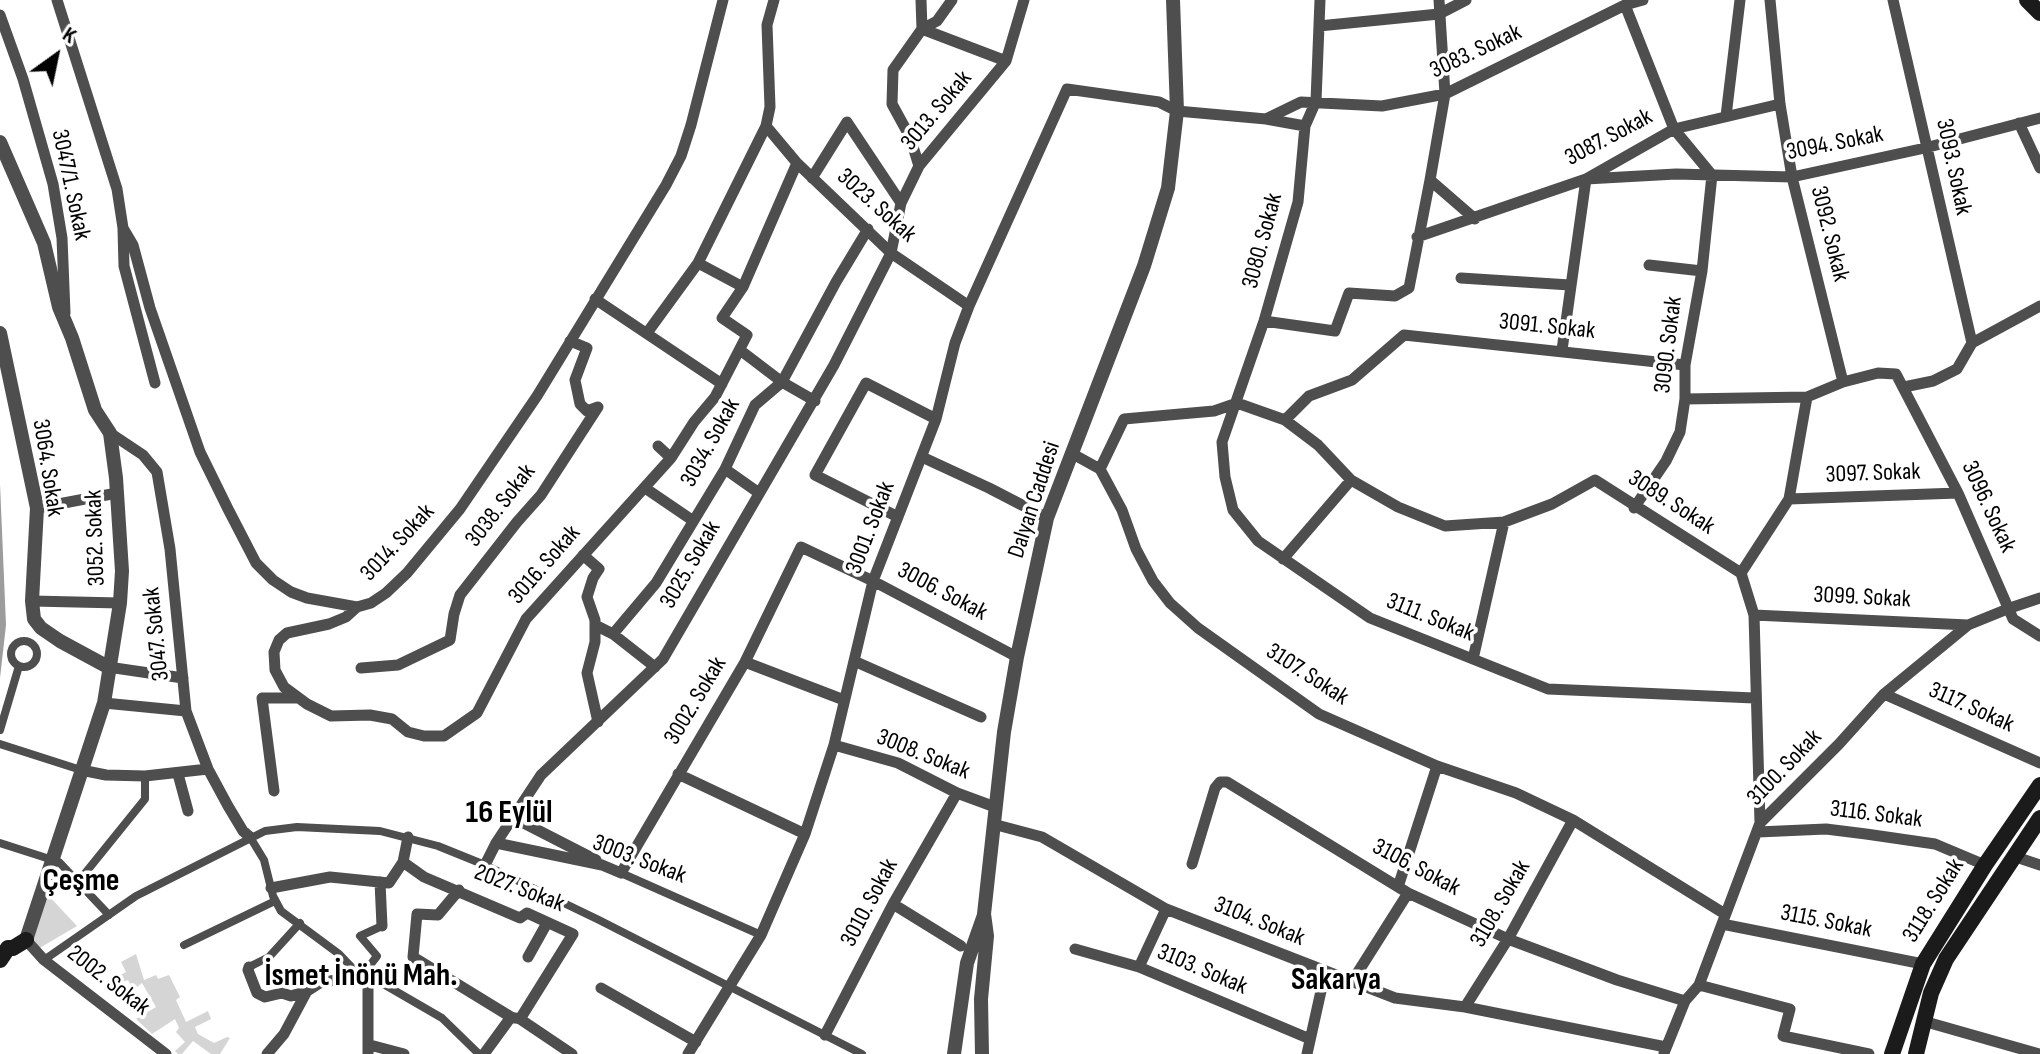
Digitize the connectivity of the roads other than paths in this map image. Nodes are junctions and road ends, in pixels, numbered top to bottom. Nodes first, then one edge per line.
1 (57, 0) edge
2 (723, 0) edge
3 (774, 0) edge
4 (921, 0) edge
5 (952, 0) edge
6 (1024, 0) edge
7 (1173, 0) edge
8 (1320, 0) edge
9 (1439, 0) edge
10 (1466, 0) edge
11 (1643, 0) edge
12 (1740, 0) edge
13 (1770, 0) edge
14 (1893, 0) edge
15 (2027, 0) edge
16 (1625, 5) junction
17 (2040, 13) edge
18 (1439, 14) junction
19 (0, 15) edge
20 (1319, 26) junction
21 (922, 29) junction
22 (1006, 61) junction
23 (1445, 94) junction
24 (1316, 101) junction
25 (1780, 104) junction
26 (1177, 111) junction
27 (1726, 116) junction
28 (2040, 118) edge
29 (1266, 119) junction
30 (2019, 123) junction
31 (766, 126) junction
32 (1305, 126) junction
33 (1674, 129) junction
34 (0, 142) edge
35 (1925, 148) junction
36 (797, 163) junction
37 (919, 166) junction
38 (2040, 168) edge
39 (1712, 175) junction
40 (1792, 177) junction
41 (812, 178) junction
42 (1586, 179) junction
43 (1430, 180) junction
44 (901, 203) junction
45 (1475, 219) junction
46 (123, 228) junction
47 (868, 229) junction
48 (1417, 237) junction
49 (891, 253) junction
50 (698, 263) junction
51 (1649, 265) dead end
52 (1702, 271) junction
53 (1461, 278) dead end
54 (1570, 285) junction
55 (743, 287) junction
56 (595, 299) junction
57 (969, 306) junction
58 (2040, 306) edge
59 (65, 321) junction
60 (1264, 321) junction
61 (0, 333) edge
62 (647, 333) junction
63 (570, 341) junction
64 (1972, 343) junction
65 (740, 350) junction
66 (1562, 350) junction
67 (1685, 365) junction
68 (782, 382) junction
69 (1843, 382) junction
70 (155, 383) dead end
71 (722, 384) junction
72 (1904, 387) junction
73 (1807, 397) junction
74 (1685, 399) junction
75 (815, 401) junction
76 (1237, 403) junction
77 (936, 419) junction
78 (1285, 420) junction
79 (110, 433) junction
80 (658, 446) dead end
81 (1071, 453) junction
82 (922, 457) junction
83 (671, 458) junction
84 (725, 469) junction
85 (1100, 469) junction
86 (1351, 480) junction
87 (645, 488) junction
88 (117, 493) junction
89 (759, 493) junction
90 (1958, 493) junction
91 (1789, 499) junction
92 (37, 508) junction
93 (1634, 508) junction
94 (898, 517) junction
95 (1047, 518) junction
96 (692, 520) junction
97 (1504, 522) junction
98 (801, 547) joint
99 (583, 555) junction
100 (1283, 559) junction
101 (1741, 573) junction
102 (873, 581) junction
103 (2040, 598) edge
104 (32, 601) junction
105 (120, 603) junction
106 (357, 607) junction
107 (2010, 608) junction
108 (1754, 615) junction
109 (595, 625) junction
110 (1968, 625) junction
111 (613, 634) junction
112 (2040, 636) edge
113 (1017, 657) junction
114 (1473, 659) junction
115 (854, 661) junction
116 (745, 662) junction
117 (19, 666) dead end
118 (108, 667) junction
119 (655, 667) junction
120 (361, 668) dead end
121 (183, 678) junction
122 (1884, 694) junction
123 (299, 698) junction
124 (1754, 698) junction
125 (844, 700) junction
126 (104, 703) junction
127 (186, 711) junction
128 (981, 717) dead end
129 (598, 722) junction
130 (0, 730) edge
131 (0, 744) edge
132 (834, 745) junction
133 (2040, 763) edge
134 (1437, 766) junction
135 (208, 769) junction
136 (81, 770) junction
137 (178, 774) junction
138 (678, 774) junction
139 (145, 776) junction
140 (2040, 785) edge
141 (274, 791) dead end
142 (957, 793) junction
143 (995, 807) junction
144 (188, 811) dead end
145 (514, 818) junction
146 (2040, 818) edge
147 (1573, 820) junction
148 (993, 824) junction
149 (1759, 827) junction
150 (805, 834) junction
151 (250, 837) junction
152 (408, 837) junction
153 (0, 843) edge
154 (496, 843) junction
155 (2013, 856) junction
156 (53, 860) junction
157 (403, 862) junction
158 (1192, 864) dead end
159 (485, 865) junction
160 (602, 865) junction
161 (1985, 865) junction
162 (2040, 865) edge
163 (621, 873) junction
164 (78, 882) junction
165 (380, 882) junction
166 (271, 888) junction
167 (459, 890) junction
168 (1403, 890) junction
169 (275, 901) junction
170 (893, 904) junction
171 (1166, 909) junction
172 (984, 914) junction
173 (109, 915) junction
174 (1723, 919) junction
175 (300, 923) junction
176 (547, 923) junction
177 (382, 926) joint
178 (761, 935) junction
179 (1508, 939) junction
180 (20, 944) junction
181 (184, 945) dead end
182 (961, 946) dead end
183 (1075, 949) dead end
184 (528, 957) dead end
185 (0, 960) edge
186 (44, 960) junction
187 (1923, 964) junction
188 (249, 967) joint
189 (1139, 967) junction
190 (1325, 973) junction
191 (0, 974) edge
192 (364, 978) junction
193 (1351, 983) junction
194 (730, 985) junction
195 (1699, 985) junction
196 (601, 988) dead end
197 (307, 991) junction
198 (1685, 1001) junction
199 (1465, 1007) junction
200 (515, 1018) junction
201 (1923, 1021) junction
202 (825, 1035) junction
203 (1310, 1039) junction
204 (696, 1042) junction
205 (369, 1049) edge
206 (1665, 1050) edge
207 (166, 1054) edge
208 (267, 1054) edge
209 (404, 1054) edge
210 (482, 1054) edge
211 (572, 1054) edge
212 (688, 1054) edge
213 (862, 1054) edge
214 (954, 1054) edge
215 (982, 1054) edge
216 (1307, 1054) edge
217 (1869, 1054) edge
218 (1892, 1054) edge
219 (1916, 1054) edge
220 (2039, 1054) edge

1 - 46 street, 3014. Sokak
2 - 56 street, 3014. Sokak
3 - 31 street
4 - 21 street
5 - 21 street
6 - 22 street, 3013. Sokak
7 - 26 street, Dalyan Caddesi
8 - 20 street
9 - 18 street
10 - 18 street
11 - 16 street, 3083. Sokak
12 - 27 street
13 - 25 street, 3092. Sokak
14 - 35 street, 3093. Sokak
15 - 17 main road
16 - 23 street, 3083. Sokak
16 - 33 street
18 - 20 street
18 - 23 street
19 - 59 street, 3047/1. Sokak
20 - 24 street
21 - 22 street
21 - 37 street
22 - 37 street, 3013. Sokak
23 - 24 street, 3083. Sokak
23 - 43 street
24 - 29 street, 3083. Sokak
24 - 32 street, 3080. Sokak
25 - 27 street, 3087. Sokak
25 - 40 street, 3092. Sokak
26 - 29 street
26 - 57 street, 3001. Sokak
26 - 81 street, Dalyan Caddesi
27 - 33 street, 3087. Sokak
28 - 30 street, 3094. Sokak
29 - 32 street
30 - 35 street, 3094. Sokak
30 - 38 street
31 - 36 street, 3023. Sokak
31 - 50 street
32 - 60 street, 3080. Sokak
33 - 39 street
33 - 42 street, 3087. Sokak
34 - 59 street, 3052. Sokak
35 - 40 street, 3094. Sokak
35 - 64 street, 3093. Sokak
36 - 41 street, 3023. Sokak
36 - 55 street
37 - 44 street, 3013. Sokak
39 - 40 street, 3094. Sokak
39 - 42 street, 3094. Sokak
39 - 52 street, 3090. Sokak
40 - 69 street, 3092. Sokak
41 - 44 street
41 - 47 street, 3023. Sokak
42 - 45 street, 3087. Sokak
42 - 54 street
43 - 45 street
43 - 48 street
44 - 49 street, 3013. Sokak
45 - 48 street, 3087. Sokak
46 - 70 street
46 - 106 street, 3014. Sokak
47 - 49 street, 3023. Sokak
47 - 68 street, 3034. Sokak
48 - 60 street
49 - 57 street, 3023. Sokak
49 - 75 street, 3025. Sokak
50 - 55 street
50 - 62 street
51 - 52 street
52 - 67 street, 3090. Sokak
53 - 54 street
54 - 66 street
55 - 65 street
56 - 62 street
56 - 63 street, 3014. Sokak
57 - 77 street, 3001. Sokak
58 - 64 street
59 - 79 street, 3052. Sokak
60 - 76 street, 3080. Sokak
61 - 92 street, 3064. Sokak
62 - 71 street
63 - 106 street, 3014. Sokak
63 - 120 street, 3038. Sokak
64 - 72 street
65 - 68 street
65 - 71 street, 3016. Sokak
66 - 67 street, 3091. Sokak
66 - 78 street, 3091. Sokak
67 - 74 street, 3090. Sokak
68 - 75 street
68 - 84 street, 3034. Sokak
69 - 72 street
69 - 73 street
71 - 83 street, 3016. Sokak
72 - 90 street, 3096. Sokak
73 - 74 street
73 - 91 street
74 - 93 street, 3090. Sokak
75 - 89 street, 3025. Sokak
76 - 78 street, 3089. Sokak
76 - 85 street
76 - 100 street, 3111. Sokak
77 - 82 street, 3001. Sokak
77 - 94 street
78 - 86 street, 3089. Sokak
79 - 88 street, 3052. Sokak
79 - 121 street, 3047. Sokak
80 - 83 street
81 - 85 street
81 - 95 street, Dalyan Caddesi
82 - 94 street, 3001. Sokak
82 - 95 street
83 - 87 street, 3016. Sokak
84 - 89 street
84 - 96 street, 3034. Sokak
85 - 134 street, 3107. Sokak
86 - 97 street, 3089. Sokak
86 - 100 street
87 - 96 street
87 - 99 street, 3016. Sokak
88 - 92 street
88 - 105 street, 3052. Sokak
89 - 119 street, 3025. Sokak
90 - 91 street, 3097. Sokak
90 - 107 street, 3096. Sokak
91 - 101 street
92 - 104 street, 3064. Sokak
93 - 97 street, 3089. Sokak
93 - 101 street, 3089. Sokak
94 - 102 street, 3001. Sokak
95 - 113 street, Dalyan Caddesi
96 - 111 street, 3034. Sokak
97 - 114 street
98 - 102 street, 3006. Sokak
98 - 116 street, 3002. Sokak
99 - 109 street
99 - 123 street, 3016. Sokak
100 - 114 street, 3111. Sokak
101 - 108 street
102 - 113 street, 3006. Sokak
102 - 115 street, 3001. Sokak
103 - 107 street, 3100. Sokak
104 - 105 street
104 - 118 street
105 - 118 street, 3052. Sokak
106 - 123 street, 3016. Sokak
107 - 110 street, 3100. Sokak
107 - 112 street, 3096. Sokak
108 - 110 street, 3099. Sokak
108 - 124 street
109 - 111 street
109 - 129 street
110 - 122 street, 3100. Sokak
111 - 119 street
113 - 143 street, Dalyan Caddesi
114 - 124 street, 3111. Sokak
115 - 125 street, 3001. Sokak
115 - 128 street
116 - 125 street
116 - 138 street, 3002. Sokak
117 - 130 street
118 - 121 street
118 - 126 street, 3052. Sokak
119 - 129 street, 3025. Sokak
121 - 127 street, 3047. Sokak
122 - 133 street, 3117. Sokak
122 - 149 street, 3100. Sokak
123 - 141 street
124 - 149 street
125 - 132 street, 3001. Sokak
126 - 127 street
126 - 136 street, 3052. Sokak
127 - 135 street, 3047. Sokak
129 - 145 street, 3025. Sokak
131 - 136 street
132 - 142 street, 3008. Sokak
132 - 150 street, 3001. Sokak
134 - 147 street, 3107. Sokak
134 - 168 street
135 - 137 street
135 - 151 street, 3047. Sokak
136 - 139 street
136 - 156 street, 3052. Sokak
137 - 139 street
137 - 144 street
138 - 150 street
138 - 163 street, 3002. Sokak
139 - 164 street
140 - 161 main road, 3118. Sokak
142 - 143 street, 3008. Sokak
142 - 170 street, 3010. Sokak
143 - 148 street, Dalyan Caddesi
145 - 154 street, 3025. Sokak
145 - 160 street
146 - 155 main road, 3118. Sokak
147 - 174 street, 3107. Sokak
147 - 179 street, 3108. Sokak
148 - 171 street, 3104. Sokak
148 - 172 street, Dalyan Caddesi
149 - 161 street, 3116. Sokak
149 - 174 street, 3100. Sokak
150 - 178 street, 3001. Sokak
151 - 152 street
151 - 166 street
151 - 173 street
152 - 157 street
152 - 159 street
153 - 156 street
154 - 159 street, 3025. Sokak
154 - 160 street, 3003. Sokak
155 - 162 street
155 - 201 main road, 3118. Sokak
156 - 164 street
156 - 180 street, 3052. Sokak
157 - 165 street
157 - 167 street, 2027. Sokak
158 - 168 street, 3106. Sokak
159 - 194 street
160 - 163 street, 3003. Sokak
161 - 187 main road, 3118. Sokak
163 - 178 street, 3003. Sokak
164 - 173 street
165 - 166 street
165 - 177 street
166 - 169 street
167 - 176 street, 2027. Sokak
167 - 200 street
168 - 179 street, 3106. Sokak
168 - 193 street
169 - 175 street
169 - 181 street
170 - 182 street
170 - 202 street, 3010. Sokak
171 - 189 street
171 - 190 street, 3104. Sokak
172 - 214 street
172 - 215 street
173 - 186 street
174 - 187 street, 3115. Sokak
174 - 195 street, 3100. Sokak
175 - 188 street
175 - 192 street
176 - 184 street
176 - 200 street, 2027. Sokak
177 - 192 street
178 - 194 street, 3001. Sokak
179 - 198 street, 3106. Sokak
179 - 199 street, 3108. Sokak
180 - 185 main road
180 - 186 street, 2002. Sokak
180 - 191 main road
183 - 189 street, 3103. Sokak
186 - 207 street, 2002. Sokak
187 - 218 main road, 3118. Sokak
188 - 197 street
189 - 203 street, 3103. Sokak
190 - 193 street, 3104. Sokak
190 - 203 street
192 - 197 street
192 - 205 street
192 - 210 street
193 - 199 street, 3104. Sokak
194 - 202 street
194 - 204 street, 3001. Sokak
195 - 198 street, 3100. Sokak
195 - 217 street
196 - 204 street
197 - 208 street
198 - 206 street, 3100. Sokak
199 - 206 street, 3104. Sokak
200 - 210 street
200 - 211 street
201 - 219 main road, 3118. Sokak
201 - 220 street
202 - 213 street
203 - 216 street
204 - 212 street, 3001. Sokak
205 - 209 street

